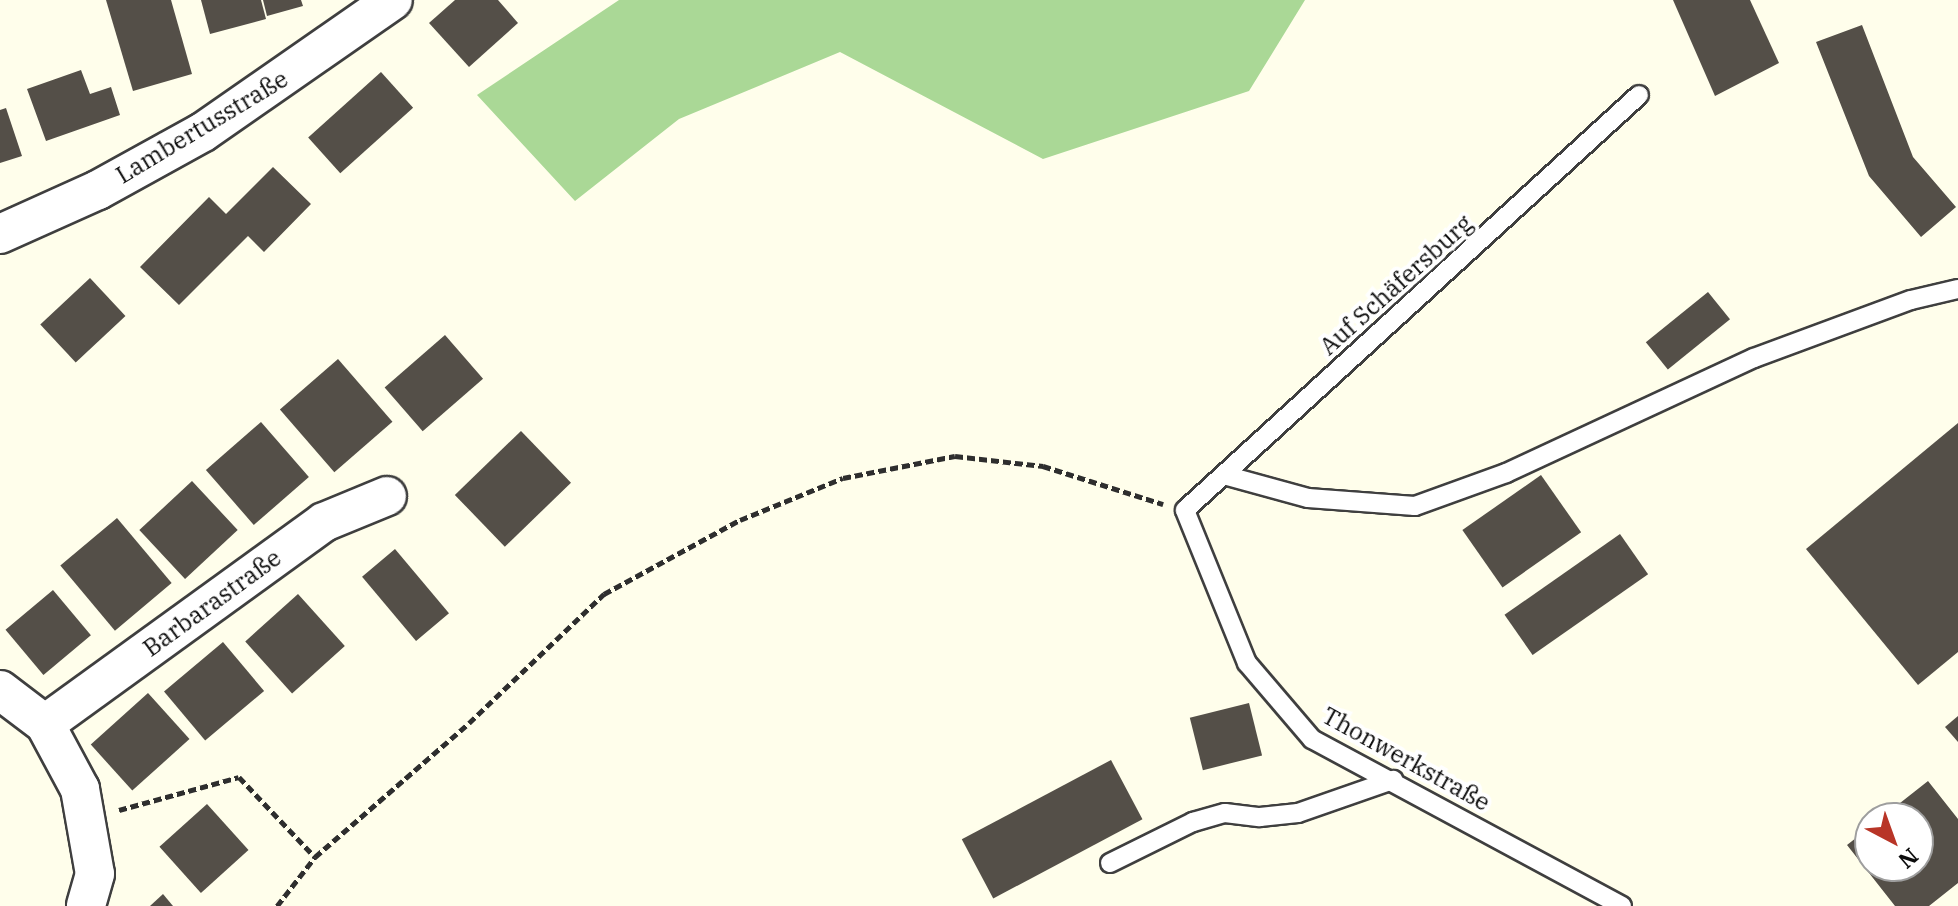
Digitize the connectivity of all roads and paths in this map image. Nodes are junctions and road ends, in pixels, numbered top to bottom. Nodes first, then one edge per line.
1 (393, 0) edge
2 (1639, 95) dead end
3 (0, 234) edge
4 (1958, 289) edge
5 (1224, 475) junction
6 (387, 496) dead end
7 (1185, 510) junction
8 (0, 690) edge
9 (45, 724) junction
10 (1393, 780) junction
11 (145, 806) dead end
12 (315, 857) junction
13 (1110, 863) dead end
14 (86, 906) edge
15 (277, 906) edge
16 (1622, 906) edge

1 - 3 street, Lambertusstraße
2 - 5 lane, Auf Schäfersburg
4 - 5 lane
5 - 7 lane, Auf Schäfersburg
6 - 9 street, Barbarastraße
7 - 10 lane, Thonwerkstraße
7 - 12 path
8 - 9 street
9 - 14 street
10 - 13 lane
10 - 16 lane, Thonwerkstraße
11 - 12 path
12 - 15 path

